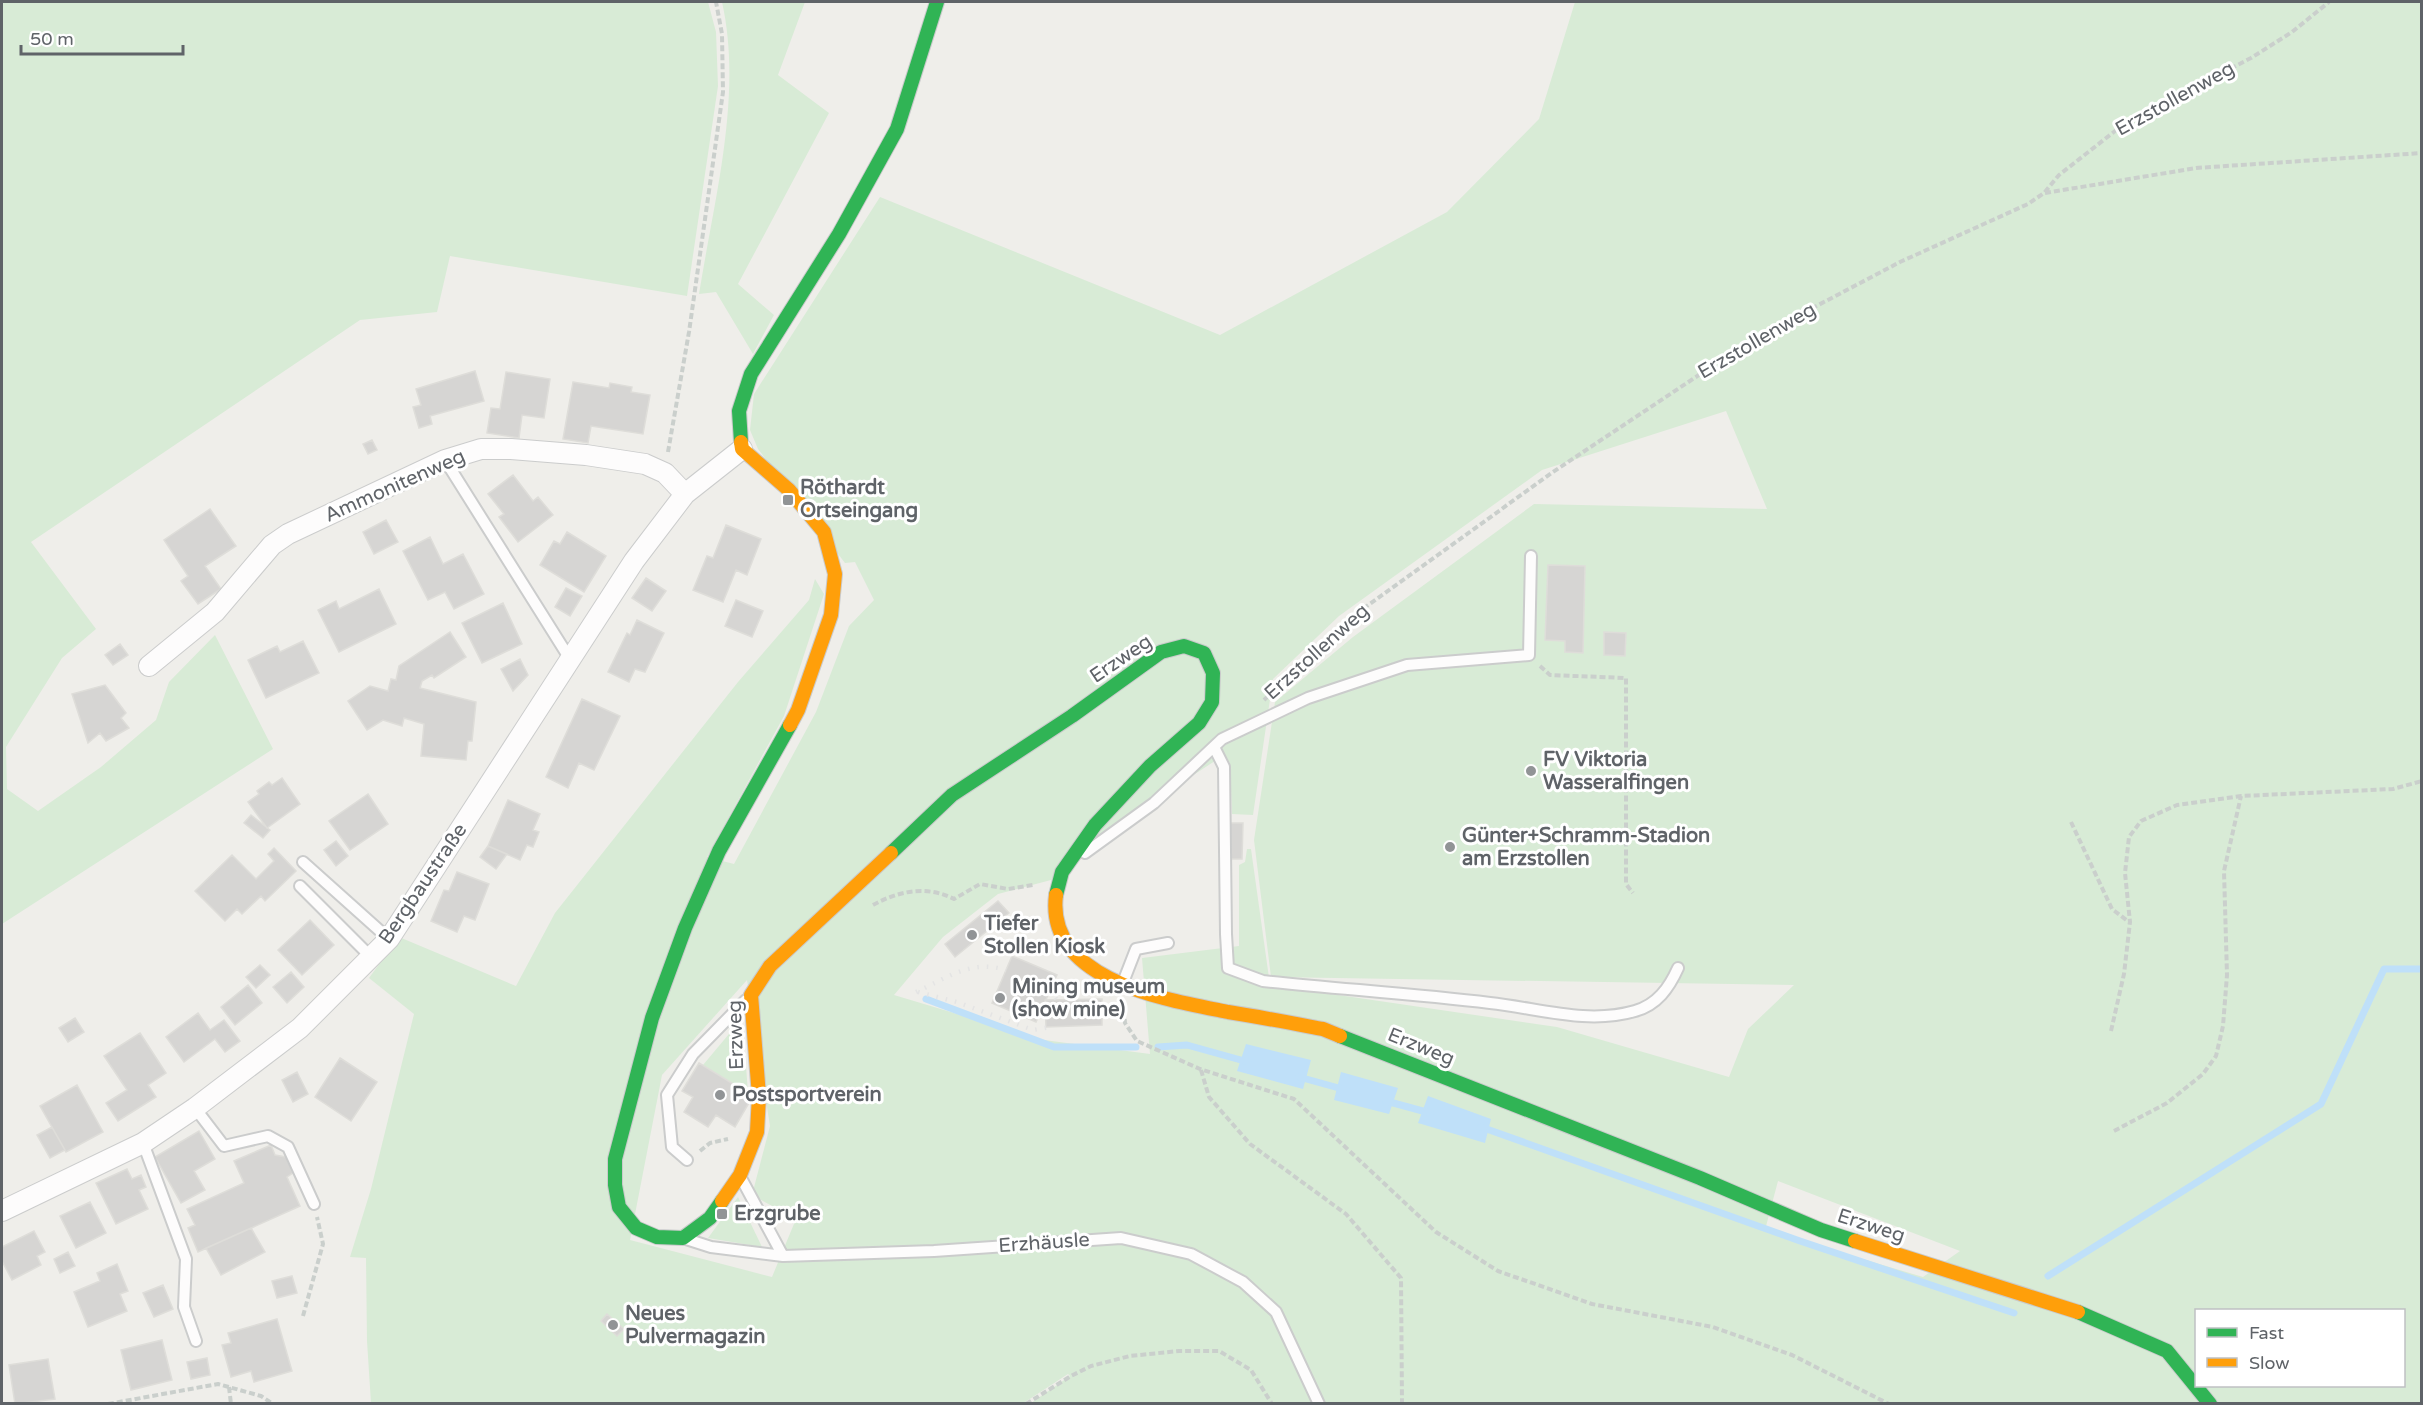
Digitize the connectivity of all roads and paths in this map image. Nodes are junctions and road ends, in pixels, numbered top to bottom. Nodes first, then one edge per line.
1 (716, 2) edge
2 (938, 2) edge
3 (2329, 2) edge
4 (2421, 153) edge
5 (2044, 193) junction
6 (742, 449) junction
7 (445, 460) junction
8 (665, 473) junction
9 (685, 494) junction
10 (1531, 556) dead end
11 (1529, 655) junction
12 (570, 659) junction
13 (149, 666) dead end
14 (1256, 707) dead end
15 (1214, 747) junction
16 (2421, 781) edge
17 (2241, 796) junction
18 (2071, 822) dead end
19 (303, 862) dead end
20 (1069, 862) junction
21 (300, 886) dead end
22 (1030, 887) dead end
23 (1633, 893) dead end
24 (870, 907) dead end
25 (2130, 922) junction
26 (389, 939) junction
27 (1168, 944) dead end
28 (372, 958) junction
29 (1678, 968) dead end
30 (1122, 985) junction
31 (751, 995) junction
32 (2111, 1031) dead end
33 (1200, 1069) junction
34 (195, 1108) junction
35 (2114, 1131) dead end
36 (757, 1132) junction
37 (143, 1143) junction
38 (687, 1160) joint
39 (740, 1175) junction
40 (314, 1204) joint
41 (2, 1211) edge
42 (683, 1238) junction
43 (783, 1256) junction
44 (303, 1316) dead end
45 (196, 1341) dead end
46 (2195, 1386) edge
47 (229, 1387) junction
48 (2196, 1387) edge
49 (108, 1404) edge
50 (231, 1404) edge
51 (273, 1404) edge
52 (1026, 1404) edge
53 (1272, 1404) edge
54 (1319, 1404) edge
55 (1402, 1404) edge
56 (1889, 1404) edge
57 (2210, 1404) edge

1 - 8 path
2 - 6 street
3 - 5 path, Erzstollenweg
4 - 5 path
5 - 14 path, Erzstollenweg
6 - 9 street, Bergbaustraße
6 - 42 street
7 - 8 street, Ammonitenweg
7 - 12 lane
7 - 13 street, Ammonitenweg
8 - 9 street, Ammonitenweg
9 - 12 street, Bergbaustraße
10 - 11 lane
11 - 15 lane
11 - 23 path
12 - 26 street, Bergbaustraße
15 - 20 lane
15 - 29 lane
16 - 17 path
17 - 25 path
17 - 35 path
18 - 25 path
19 - 26 lane
20 - 30 street, Erzweg
20 - 31 street, Erzweg
21 - 28 lane
22 - 24 path
25 - 32 path
26 - 28 street, Bergbaustraße
27 - 30 lane
28 - 34 street, Bergbaustraße
30 - 33 path
30 - 46 street, Erzweg
31 - 36 street, Erzweg
31 - 38 lane
33 - 55 path
33 - 56 path
34 - 37 street, Bergbaustraße
34 - 40 lane
36 - 38 path
36 - 39 street, Erzweg
37 - 41 street, Bergbaustraße
37 - 45 lane
39 - 42 street, Erzweg
39 - 43 lane
40 - 44 path
42 - 43 lane, Erzhäusle
43 - 54 lane, Erzhäusle
47 - 49 path
47 - 50 path
47 - 51 path
48 - 57 street, Erzweg
52 - 53 path

